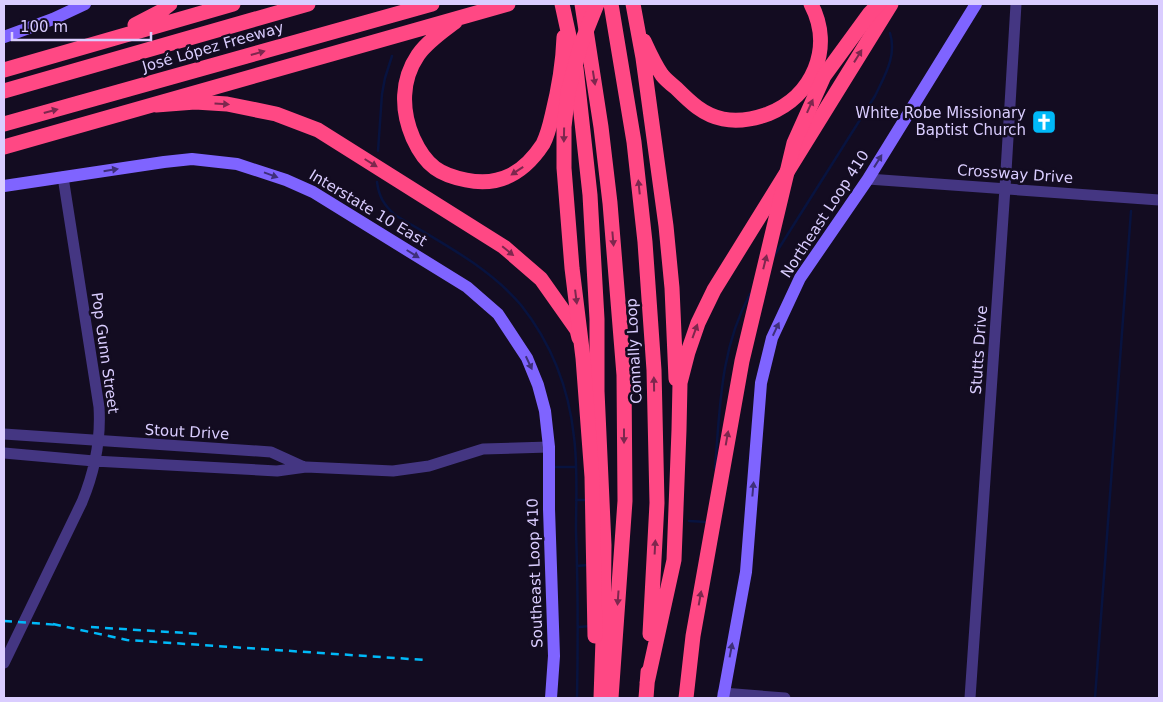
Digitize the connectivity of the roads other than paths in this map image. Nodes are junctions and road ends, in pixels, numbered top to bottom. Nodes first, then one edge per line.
1 (85, 4) edge
2 (170, 4) edge
3 (234, 4) edge
4 (308, 4) edge
5 (432, 4) edge
6 (508, 4) edge
7 (597, 4) edge
8 (611, 4) edge
9 (633, 4) edge
10 (811, 4) edge
11 (879, 4) edge
12 (891, 4) edge
13 (976, 4) edge
14 (1016, 4) edge
15 (563, 8) edge
16 (582, 8) edge
17 (459, 18) junction
18 (636, 22) junction
19 (4, 37) edge
20 (102, 42) junction
21 (4, 70) edge
22 (4, 91) edge
23 (156, 104) junction
24 (4, 124) edge
25 (4, 147) edge
26 (63, 177) junction
27 (868, 179) junction
28 (4, 186) edge
29 (1005, 188) junction
30 (1159, 200) edge
31 (597, 391) junction
32 (679, 430) junction
33 (4, 434) edge
34 (98, 442) junction
35 (549, 447) junction
36 (4, 453) edge
37 (94, 461) junction
38 (306, 467) junction
39 (4, 663) edge
40 (647, 683) junction
41 (723, 696) edge
42 (551, 698) edge
43 (592, 698) edge
44 (601, 698) edge
45 (611, 698) edge
46 (646, 698) edge
47 (686, 698) edge
48 (785, 698) edge
49 (970, 698) edge

1 - 19 main road
2 - 20 highway
3 - 20 highway
4 - 22 highway, José López Freeway
24 -> 5 highway, José López Freeway
6 - 17 highway
7 -> 43 highway, bridge
40 -> 8 highway, Connally Loop
9 - 18 highway
10 - 18 highway
47 -> 11 highway, bridge
32 -> 12 highway
27 -> 13 main road, Northeast Loop 410
14 - 29 street, Stutts Drive
15 -> 17 highway
15 - 31 highway
16 -> 45 highway, Connally Loop
17 - 23 highway
18 - 32 highway
20 - 21 highway
23 - 25 highway
23 -> 31 highway
26 - 28 main road, Interstate 10 East
26 - 34 street, Pop Gunn Street
26 -> 35 main road, Interstate 10 East
27 - 29 street, Crossway Drive
41 -> 27 main road, Northeast Loop 410
29 - 30 street, Crossway Drive
29 - 49 street, Stutts Drive
31 - 44 highway
32 - 40 highway
33 - 34 street, Stout Drive
34 - 37 street, Pop Gunn Street
34 - 38 street, Stout Drive
35 - 38 street, Stout Drive
35 - 42 main road, Southeast Loop 410
36 - 37 street, Stout Drive
37 - 38 street, Stout Drive
37 - 39 street, Pop Gunn Street
40 - 46 highway, Connally Loop
41 - 48 street

